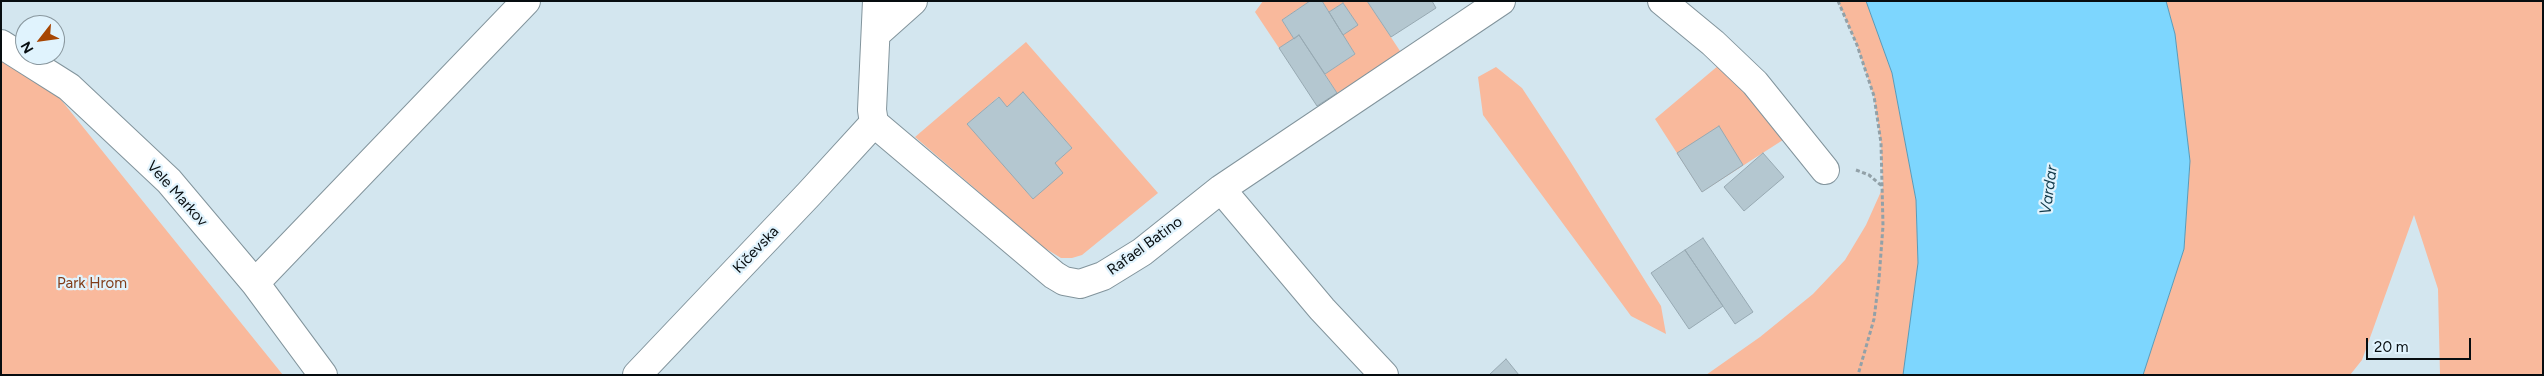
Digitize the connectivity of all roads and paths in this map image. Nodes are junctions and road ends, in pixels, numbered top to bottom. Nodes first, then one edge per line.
1 (526, 1) edge
2 (877, 1) edge
3 (913, 1) edge
4 (1501, 1) edge
5 (1662, 1) edge
6 (1838, 1) edge
7 (876, 34) junction
8 (1, 44) edge
9 (874, 123) junction
10 (1825, 170) dead end
11 (1221, 189) junction
12 (255, 283) junction
13 (323, 375) edge
14 (636, 375) edge
15 (1384, 375) edge
16 (1858, 375) edge

1 - 12 street
2 - 7 street
3 - 7 street
4 - 11 street, Rafael Batino
5 - 10 street
6 - 16 path
7 - 9 street
8 - 12 street, Vele Markov
9 - 11 street, Rafael Batino
9 - 14 street, Kičevska
11 - 15 street
12 - 13 street, Vele Markov

